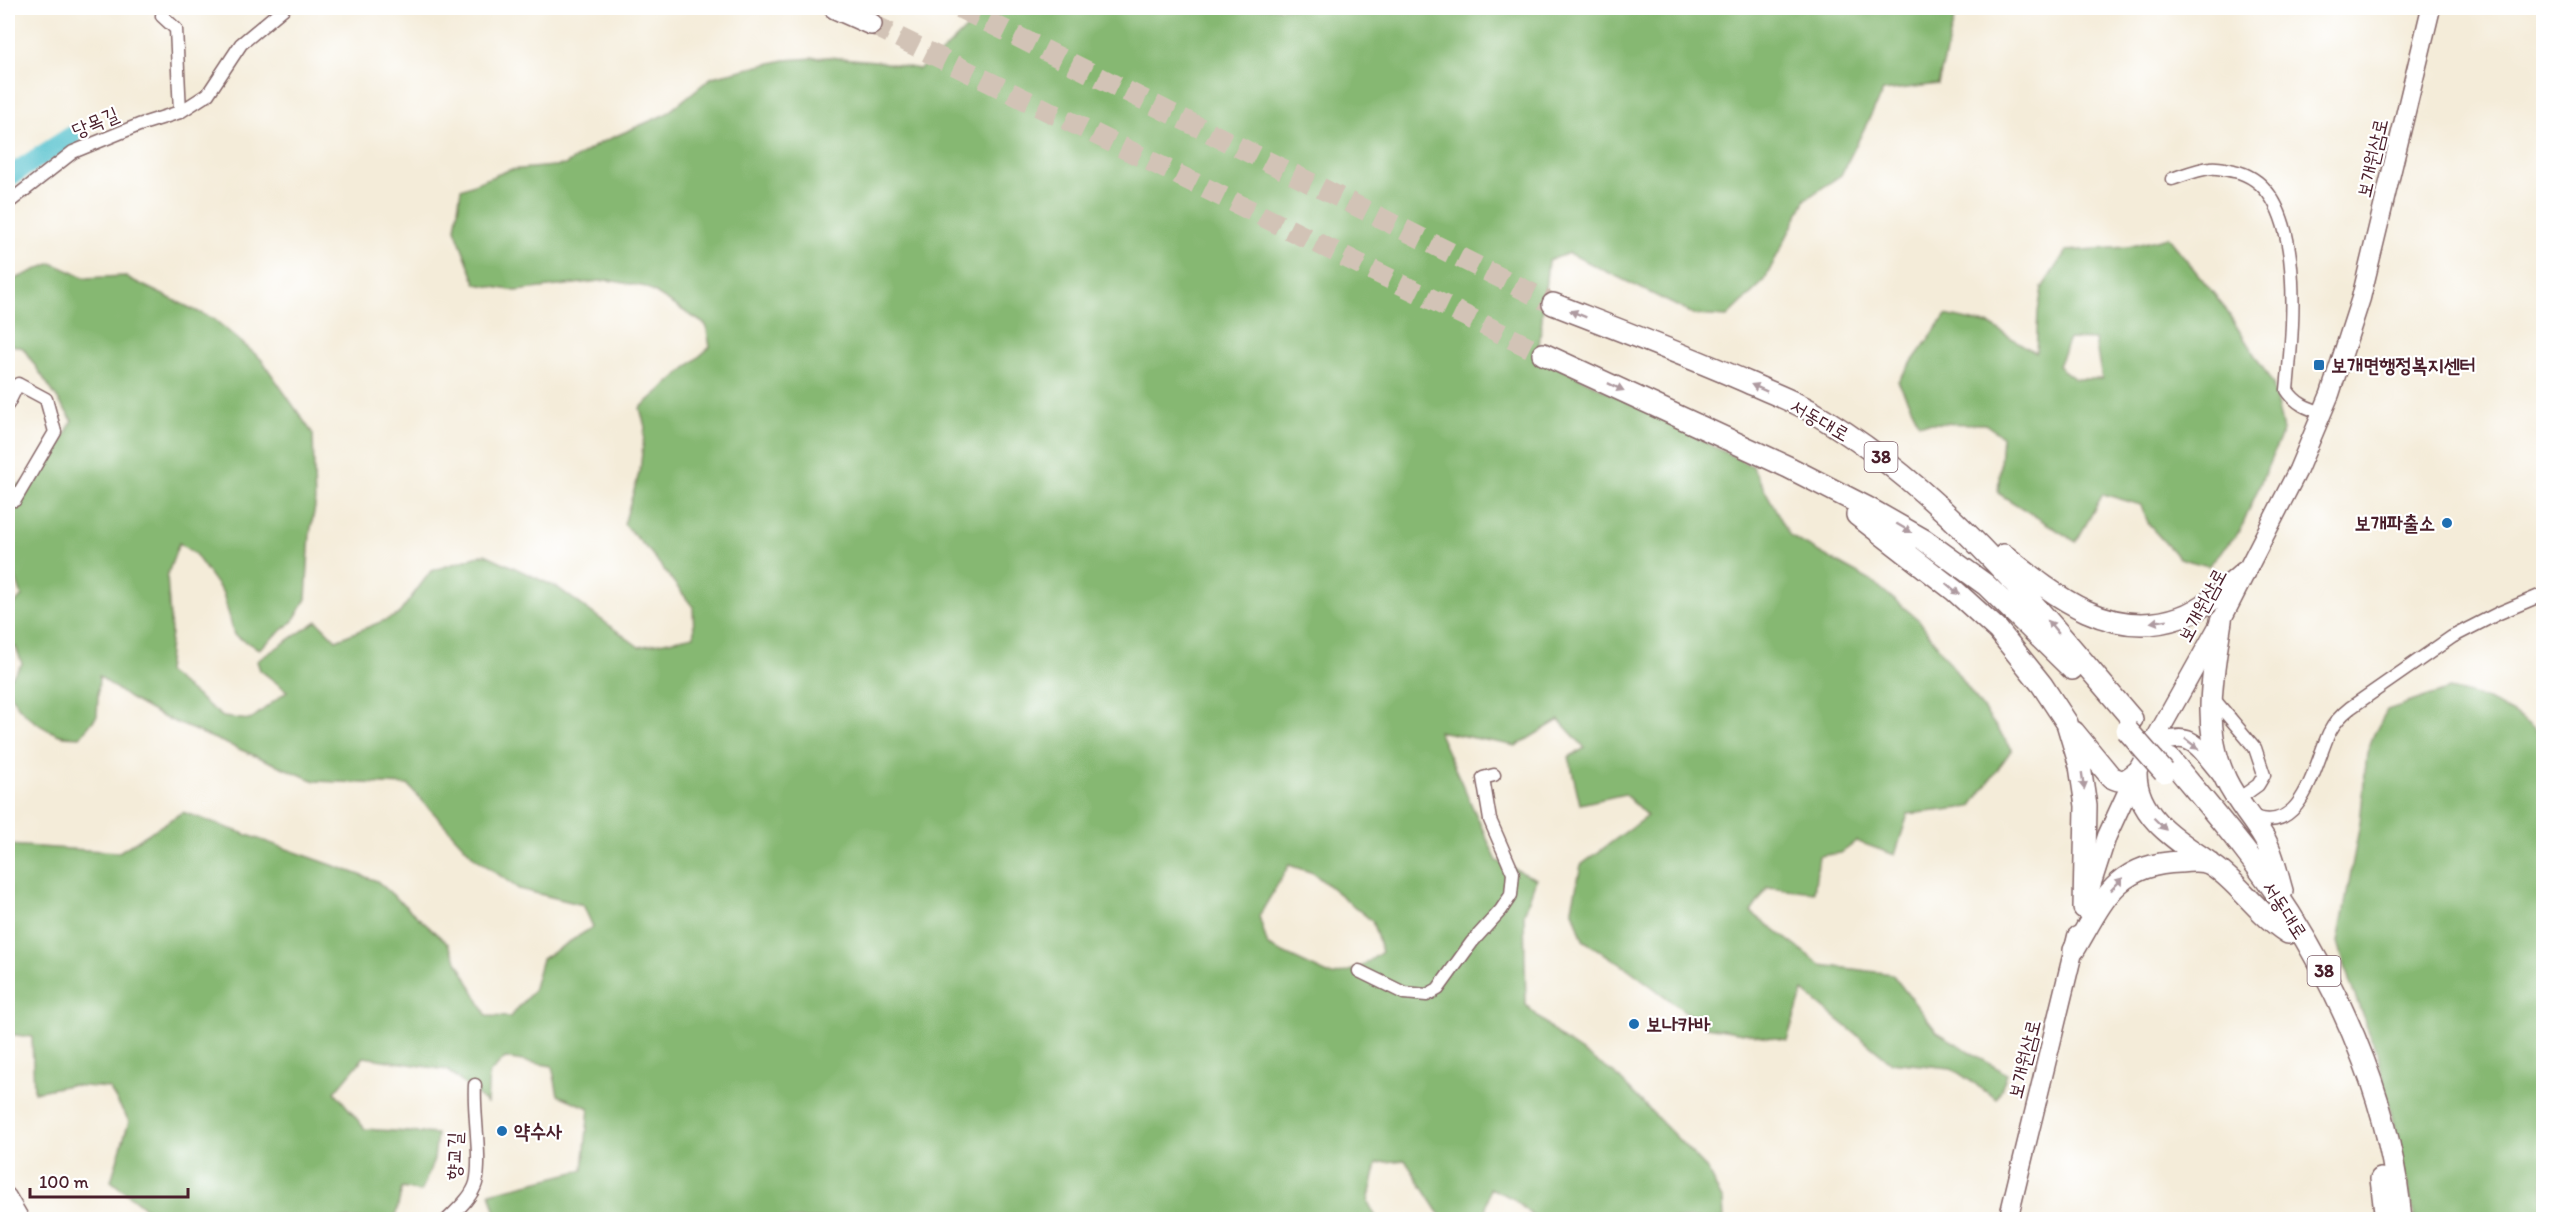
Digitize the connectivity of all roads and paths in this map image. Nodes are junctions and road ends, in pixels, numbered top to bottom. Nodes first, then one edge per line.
1 (163, 8) edge
2 (284, 8) edge
3 (835, 8) edge
4 (2431, 8) edge
5 (871, 24) tunnel mouth
6 (180, 112) junction
7 (2172, 179) dead end
8 (8, 203) edge
9 (1553, 304) tunnel mouth
10 (1543, 354) tunnel mouth
11 (8, 404) edge
12 (2323, 413) junction
13 (1888, 462) junction
14 (1788, 467) junction
15 (8, 496) edge
16 (2245, 572) junction
17 (2544, 594) edge
18 (2221, 621) junction
19 (2210, 696) junction
20 (2067, 723) junction
21 (2130, 725) junction
22 (2149, 748) junction
23 (2136, 773) junction
24 (1494, 775) dead end
25 (2225, 778) junction
26 (2243, 807) junction
27 (2210, 864) junction
28 (2084, 908) junction
29 (2288, 923) junction
30 (2074, 950) junction
31 (1359, 971) dead end
32 (475, 1085) dead end
33 (8, 1196) edge
34 (22, 1220) edge
35 (447, 1220) edge
36 (2008, 1220) edge
37 (2386, 1220) edge
38 (2402, 1220) edge

1 - 6 street
2 - 6 street, 당목길
3 - 5 highway
4 - 12 main road, 보개원삼로
6 - 8 street, 당목길
7 - 12 street
13 -> 9 highway, 서동대로 / 38
10 -> 14 highway, 38
11 - 15 street
12 - 16 main road, 보개원삼로
16 -> 13 highway
21 -> 13 highway, 서동대로 / 38
14 -> 20 highway
14 -> 21 highway, 38
16 - 18 main road, 보개원삼로
17 - 26 street
18 - 19 highway
18 - 22 main road, 보개원삼로
19 - 25 highway
19 - 26 street
20 - 23 highway
20 -> 28 highway
21 - 29 highway, 서동대로 / 38
22 - 23 main road, 보개원삼로
22 -> 25 main road
23 -> 27 highway
23 - 28 main road, 보개원삼로
24 - 31 street
25 - 26 highway
26 - 29 highway
27 - 29 highway
30 -> 27 highway
28 - 30 main road, 보개원삼로
29 - 37 highway, 서동대로 / 38
29 - 38 highway, 서동대로 / 38
30 - 36 main road, 보개원삼로
32 - 35 street, 향교길
33 - 34 street

